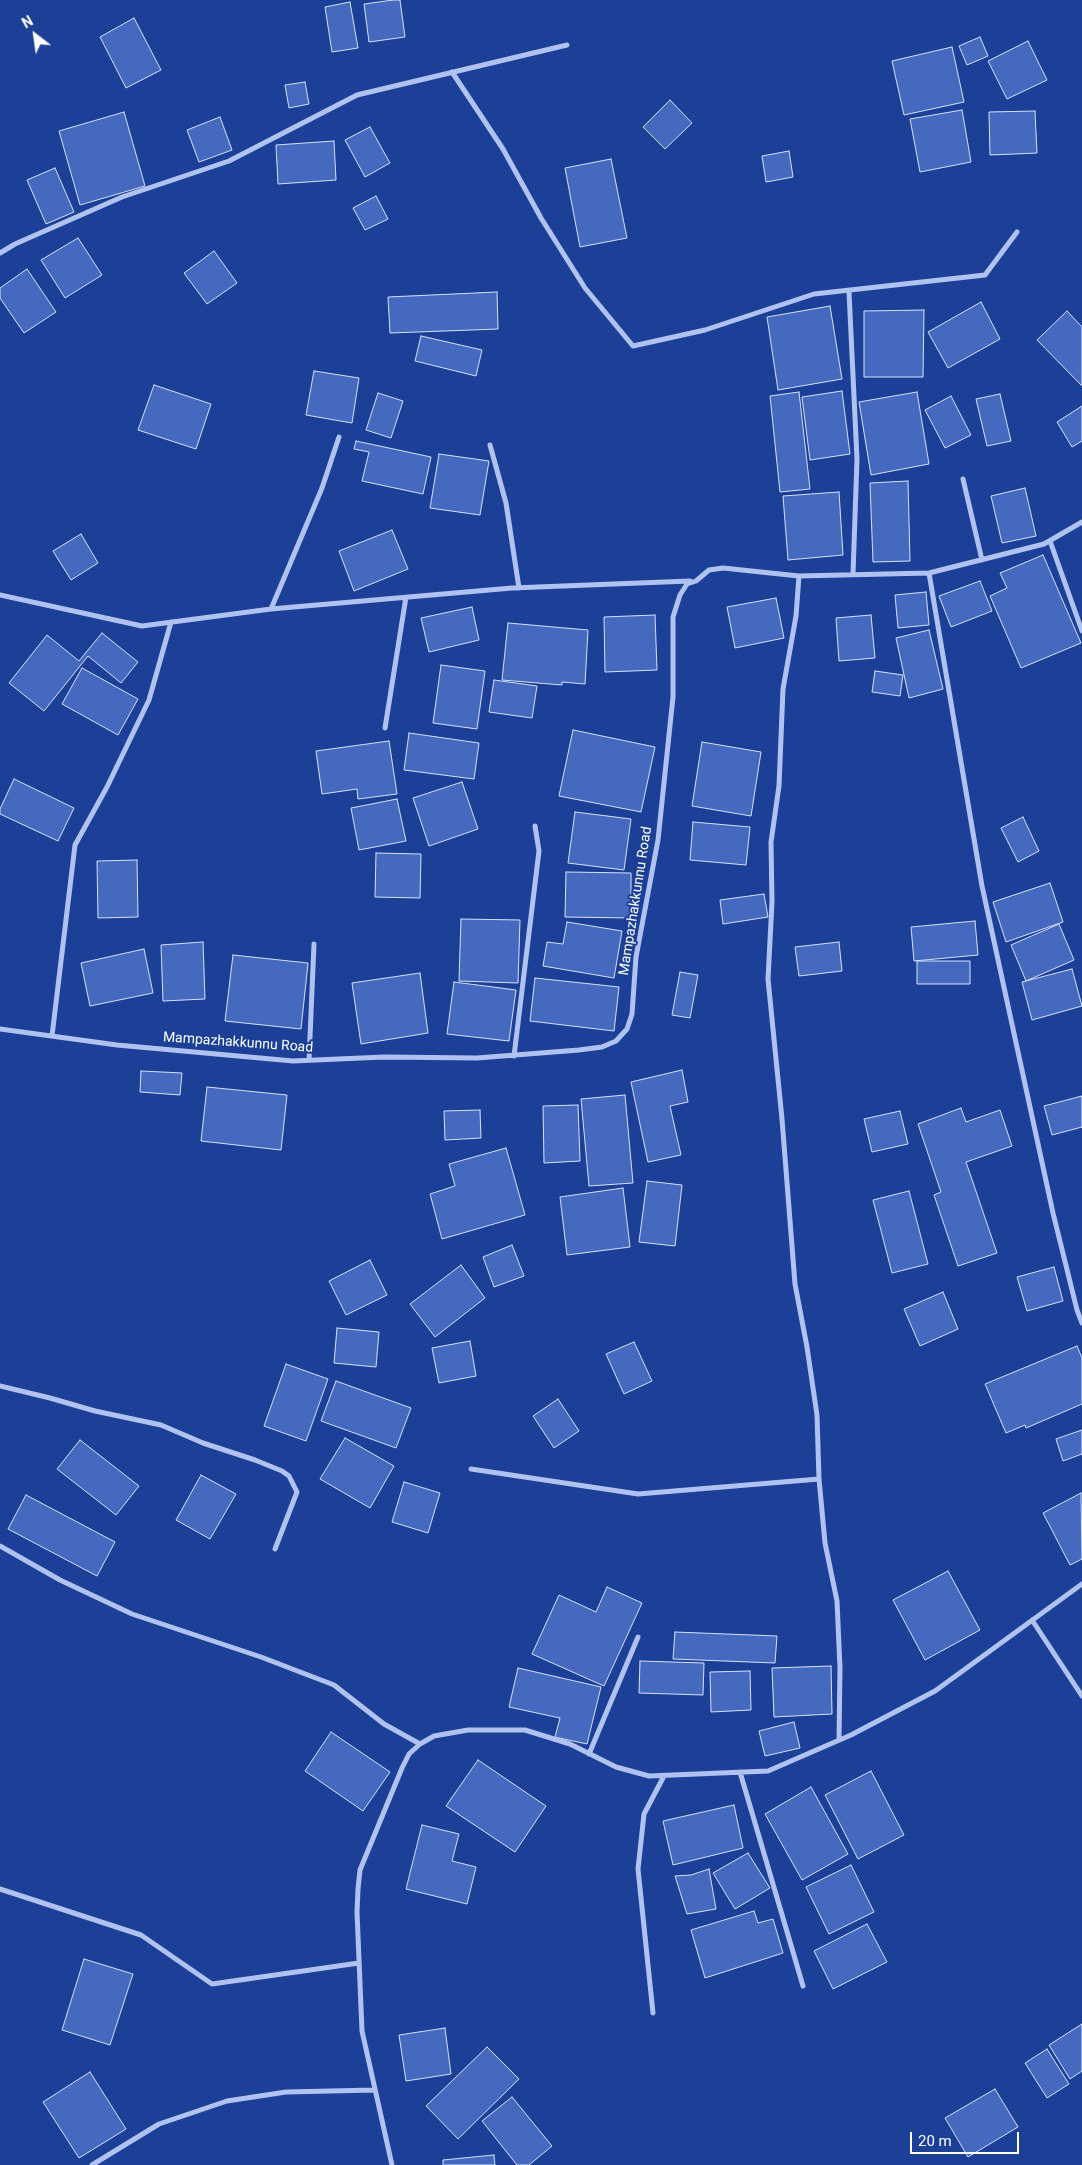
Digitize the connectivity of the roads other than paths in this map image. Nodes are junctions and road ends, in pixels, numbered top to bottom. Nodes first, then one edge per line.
1 (567, 45) dead end
2 (452, 72) junction
3 (1017, 232) dead end
4 (0, 254) edge
5 (849, 292) junction
6 (339, 437) dead end
7 (490, 445) dead end
8 (963, 479) dead end
9 (1082, 522) edge
10 (1050, 541) junction
11 (982, 560) junction
12 (929, 573) junction
13 (853, 574) junction
14 (800, 576) junction
15 (696, 581) junction
16 (520, 588) junction
17 (0, 595) edge
18 (406, 597) junction
19 (271, 609) junction
20 (172, 622) junction
21 (1082, 631) edge
22 (385, 728) dead end
23 (535, 826) dead end
24 (314, 944) dead end
25 (0, 1028) edge
26 (52, 1036) junction
27 (514, 1056) junction
28 (309, 1060) junction
29 (1082, 1323) edge
30 (0, 1386) edge
31 (471, 1468) dead end
32 (819, 1480) junction
33 (0, 1546) edge
34 (275, 1549) dead end
35 (1082, 1584) edge
36 (1032, 1620) junction
37 (638, 1637) dead end
38 (1082, 1696) edge
39 (839, 1740) junction
40 (420, 1744) junction
41 (589, 1754) junction
42 (740, 1772) junction
43 (664, 1776) junction
44 (0, 1889) edge
45 (359, 1963) junction
46 (803, 1986) dead end
47 (653, 2013) dead end
48 (375, 2090) junction
49 (92, 2165) edge
50 (392, 2165) edge

1 - 2 street
2 - 4 street
2 - 5 street
3 - 5 street
5 - 13 street
6 - 19 street
7 - 16 street
8 - 11 street
9 - 10 street, Mampazhakkunnu Road
10 - 11 street, Mampazhakkunnu Road
10 - 21 street
11 - 12 street, Mampazhakkunnu Road
12 - 13 street, Mampazhakkunnu Road
12 - 29 street
13 - 14 street, Mampazhakkunnu Road
14 - 15 street, Mampazhakkunnu Road
14 - 32 street
15 - 16 street
15 - 27 street, Mampazhakkunnu Road
16 - 18 street
17 - 20 street
18 - 19 street
18 - 22 street
19 - 20 street
20 - 26 street
23 - 27 street
24 - 28 street
25 - 26 street, Mampazhakkunnu Road
26 - 28 street, Mampazhakkunnu Road
27 - 28 street, Mampazhakkunnu Road
30 - 34 street
31 - 32 street
32 - 39 street
33 - 40 street
35 - 36 street
36 - 38 street
36 - 39 street
37 - 41 street
39 - 42 street
40 - 41 street
40 - 45 street
41 - 43 street
42 - 43 street
42 - 46 street
43 - 47 street
44 - 45 street
45 - 48 street
48 - 49 street
48 - 50 street

